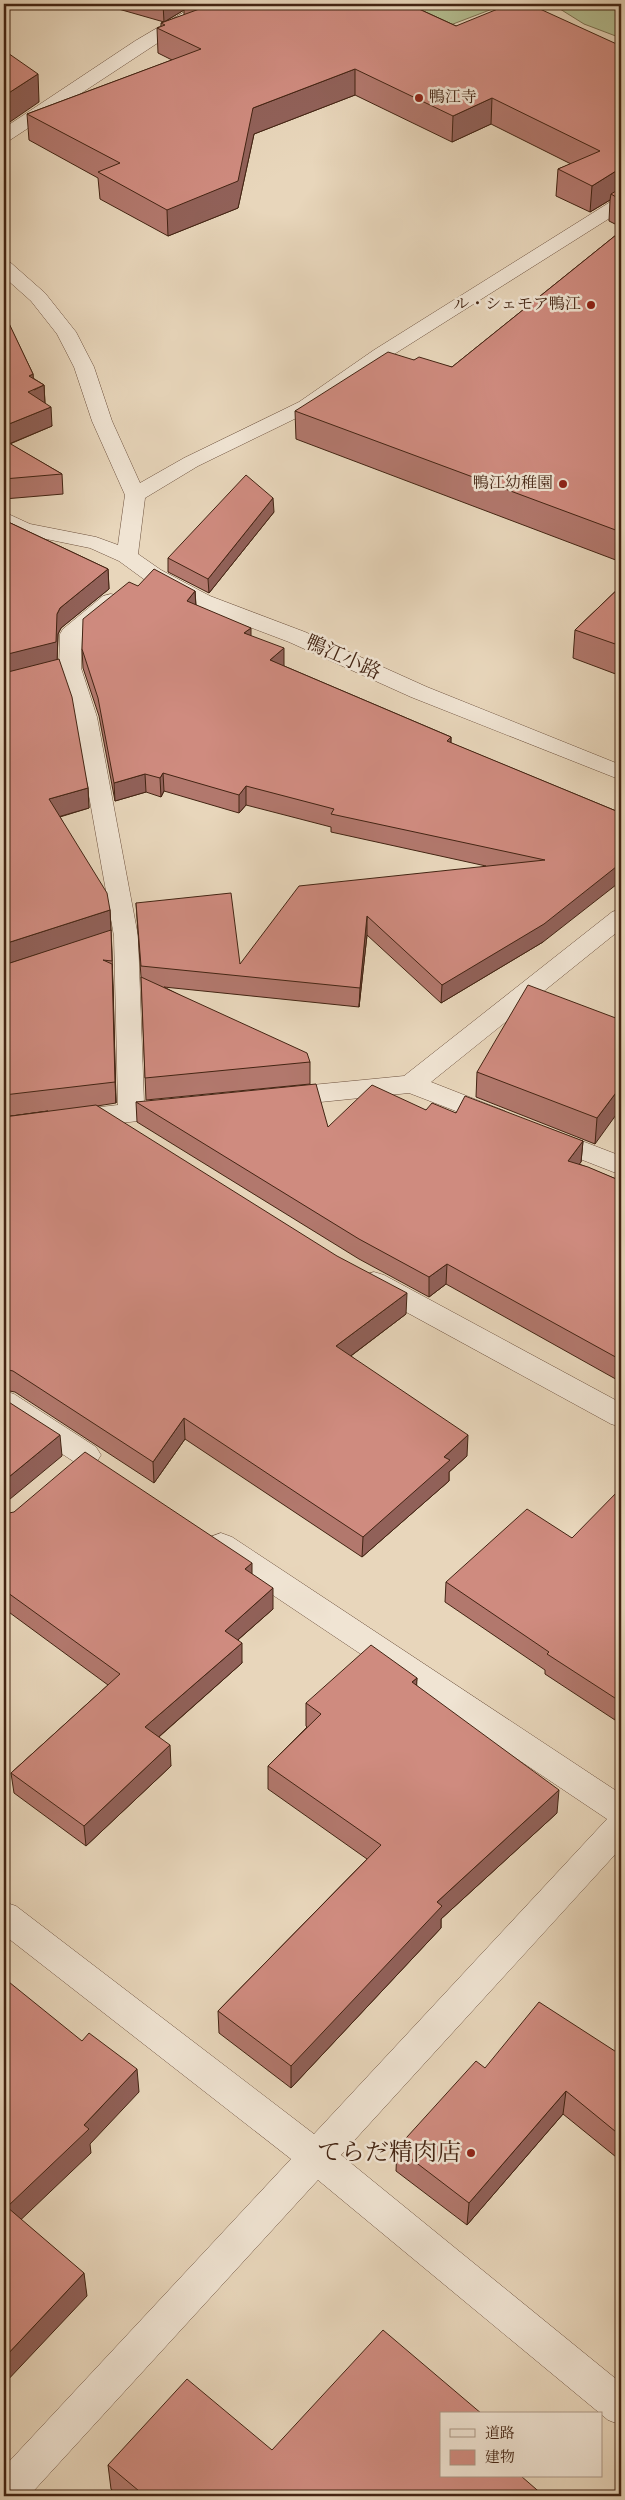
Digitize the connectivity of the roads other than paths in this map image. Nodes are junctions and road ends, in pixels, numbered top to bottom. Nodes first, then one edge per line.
1 (209, 4) edge
2 (4, 136) edge
3 (618, 208) edge
4 (4, 267) edge
5 (135, 495) junction
6 (4, 518) edge
7 (127, 556) junction
8 (153, 575) junction
9 (621, 773) edge
10 (621, 917) edge
11 (411, 1084) junction
12 (256, 1100) edge
13 (198, 1105) edge
14 (133, 1124) junction
15 (4, 1128) edge
16 (621, 1166) edge
17 (348, 1268) edge
18 (4, 1402) edge
19 (621, 1416) edge
20 (111, 1472) edge
21 (201, 1532) edge
22 (621, 1811) edge
23 (621, 1826) edge
24 (4, 1916) edge
25 (316, 2157) junction
26 (621, 2406) edge
27 (4, 2495) edge

1 - 2 street
3 - 5 street
4 - 5 street
5 - 7 street
6 - 7 street, 鴨江小路
7 - 8 street, 鴨江小路
8 - 9 street, 鴨江小路
8 - 14 street
10 - 11 street
11 - 12 street
11 - 16 street
13 - 14 street
14 - 15 street
17 - 19 street
18 - 20 street
21 - 22 street
23 - 25 street
24 - 25 street
25 - 26 street
25 - 27 street

